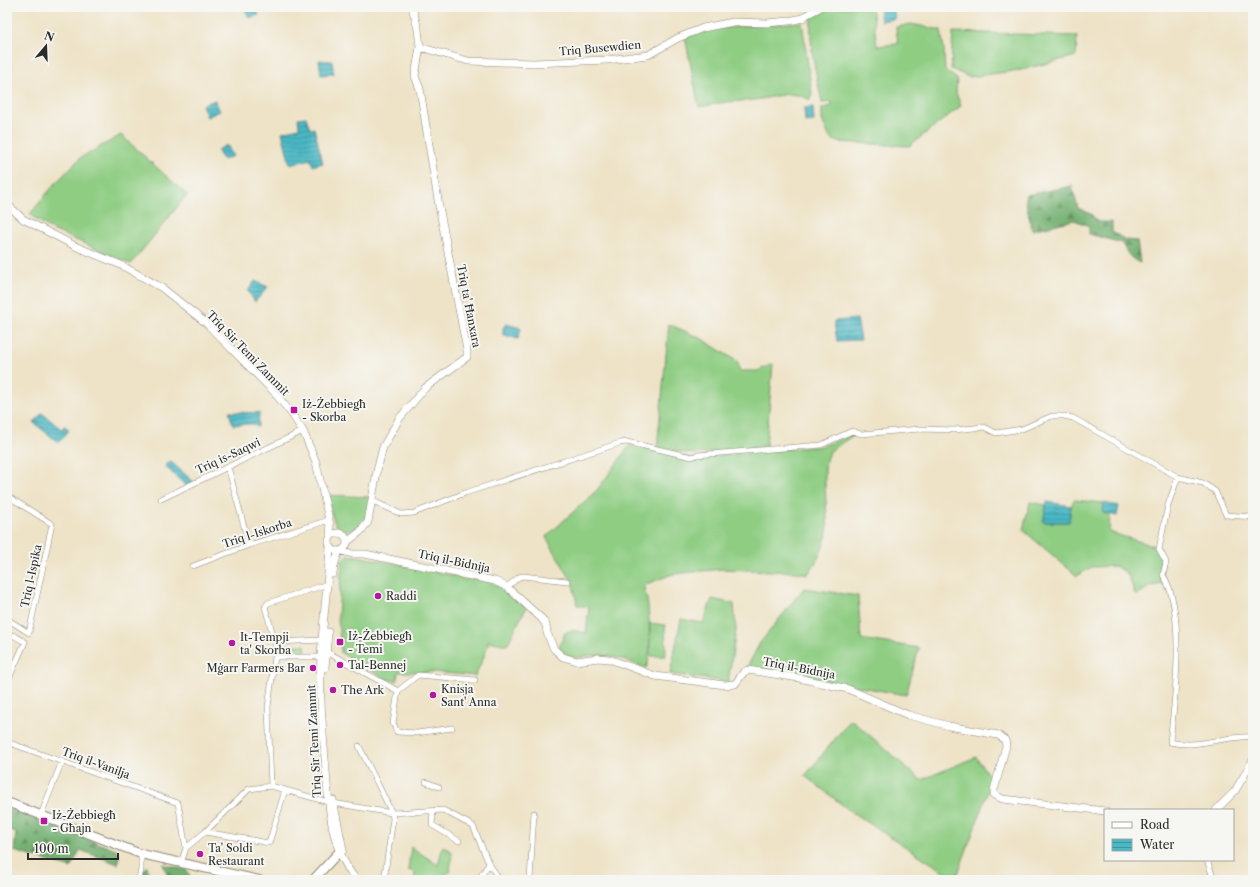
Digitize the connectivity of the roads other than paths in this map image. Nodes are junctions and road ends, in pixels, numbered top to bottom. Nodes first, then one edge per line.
1 (412, 7) edge
2 (821, 7) edge
3 (420, 47) junction
4 (7, 204) edge
5 (303, 431) junction
6 (228, 467) junction
7 (1178, 477) junction
8 (8, 497) edge
9 (161, 499) dead end
10 (373, 501) junction
11 (1253, 517) edge
12 (329, 520) junction
13 (360, 532) junction
14 (337, 534) junction
15 (249, 545) junction
16 (330, 547) junction
17 (344, 547) junction
18 (193, 566) dead end
19 (567, 581) dead end
20 (328, 584) junction
21 (507, 587) junction
22 (7, 620) edge
23 (14, 635) dead end
24 (323, 640) junction
25 (275, 642) junction
26 (323, 653) junction
27 (275, 657) junction
28 (474, 680) dead end
29 (7, 683) edge
30 (398, 691) junction
31 (452, 728) dead end
32 (1253, 737) edge
33 (7, 742) edge
34 (359, 746) dead end
35 (1253, 760) edge
36 (62, 762) junction
37 (426, 782) dead end
38 (271, 786) junction
39 (439, 787) dead end
40 (285, 790) junction
41 (7, 802) edge
42 (330, 802) junction
43 (1217, 809) edge
44 (433, 811) junction
45 (1104, 811) edge
46 (392, 813) junction
47 (534, 813) dead end
48 (41, 815) junction
49 (205, 832) junction
50 (458, 841) dead end
51 (186, 848) junction
52 (339, 852) junction
53 (141, 854) junction
54 (1207, 861) edge
55 (181, 863) junction
56 (489, 864) junction
57 (139, 880) edge
58 (259, 880) edge
59 (314, 880) edge
60 (356, 880) edge
61 (360, 880) edge
62 (384, 880) edge
63 (478, 880) edge
64 (500, 880) edge
65 (530, 880) edge
66 (1214, 880) edge

1 - 3 street
2 - 3 street, Triq Busewdien
3 - 10 street, Triq ta' Ħanxara
4 - 5 street, Triq Sir Temi Zammit
5 - 6 street, Triq is-Saqwi
5 - 12 street, Triq Sir Temi Zammit
6 - 9 street, Triq is-Saqwi
6 - 15 street
7 - 10 street
7 - 11 street
7 - 32 street
8 - 22 street, Triq l-Ispika
10 - 13 street, Triq ta' Ħanxara
12 - 14 street, Triq Sir Temi Zammit
12 - 15 street, Triq l-Iskorba
13 - 14 street
13 - 17 street, Triq ta' Ħanxara
14 - 16 street
14 - 17 street
15 - 18 street, Triq l-Iskorba
16 - 17 street
16 - 20 street, Triq Sir Temi Zammit
17 - 21 street, Triq il-Bidnija
17 - 26 street, Triq Sir Temi Zammit
19 - 21 street
20 - 24 street, Triq Sir Temi Zammit
20 - 25 street
21 - 45 street, Triq il-Bidnija
23 - 29 street
24 - 25 street
24 - 26 street, Triq Sir Temi Zammit
25 - 27 street
26 - 27 street
26 - 30 street
26 - 42 street, Triq Sir Temi Zammit
27 - 38 street
28 - 30 street
30 - 31 street
33 - 36 street, Triq il-Vanilja
34 - 46 street
35 - 43 street
36 - 48 street
36 - 51 street, Triq il-Vanilja
37 - 39 street
38 - 40 street
38 - 49 street
40 - 42 street
40 - 49 street
41 - 48 main road
42 - 46 street
42 - 52 street, Triq Sir Temi Zammit
42 - 61 street, Triq Sir Temi Zammit
44 - 46 street
44 - 50 street
44 - 56 street
46 - 62 street
47 - 65 street
48 - 53 main road
49 - 51 street
51 - 55 street
52 - 59 main road
52 - 60 street, Triq Sir Temi Zammit
53 - 55 main road
53 - 57 street
54 - 66 street
55 - 58 main road
56 - 63 street
56 - 64 street

